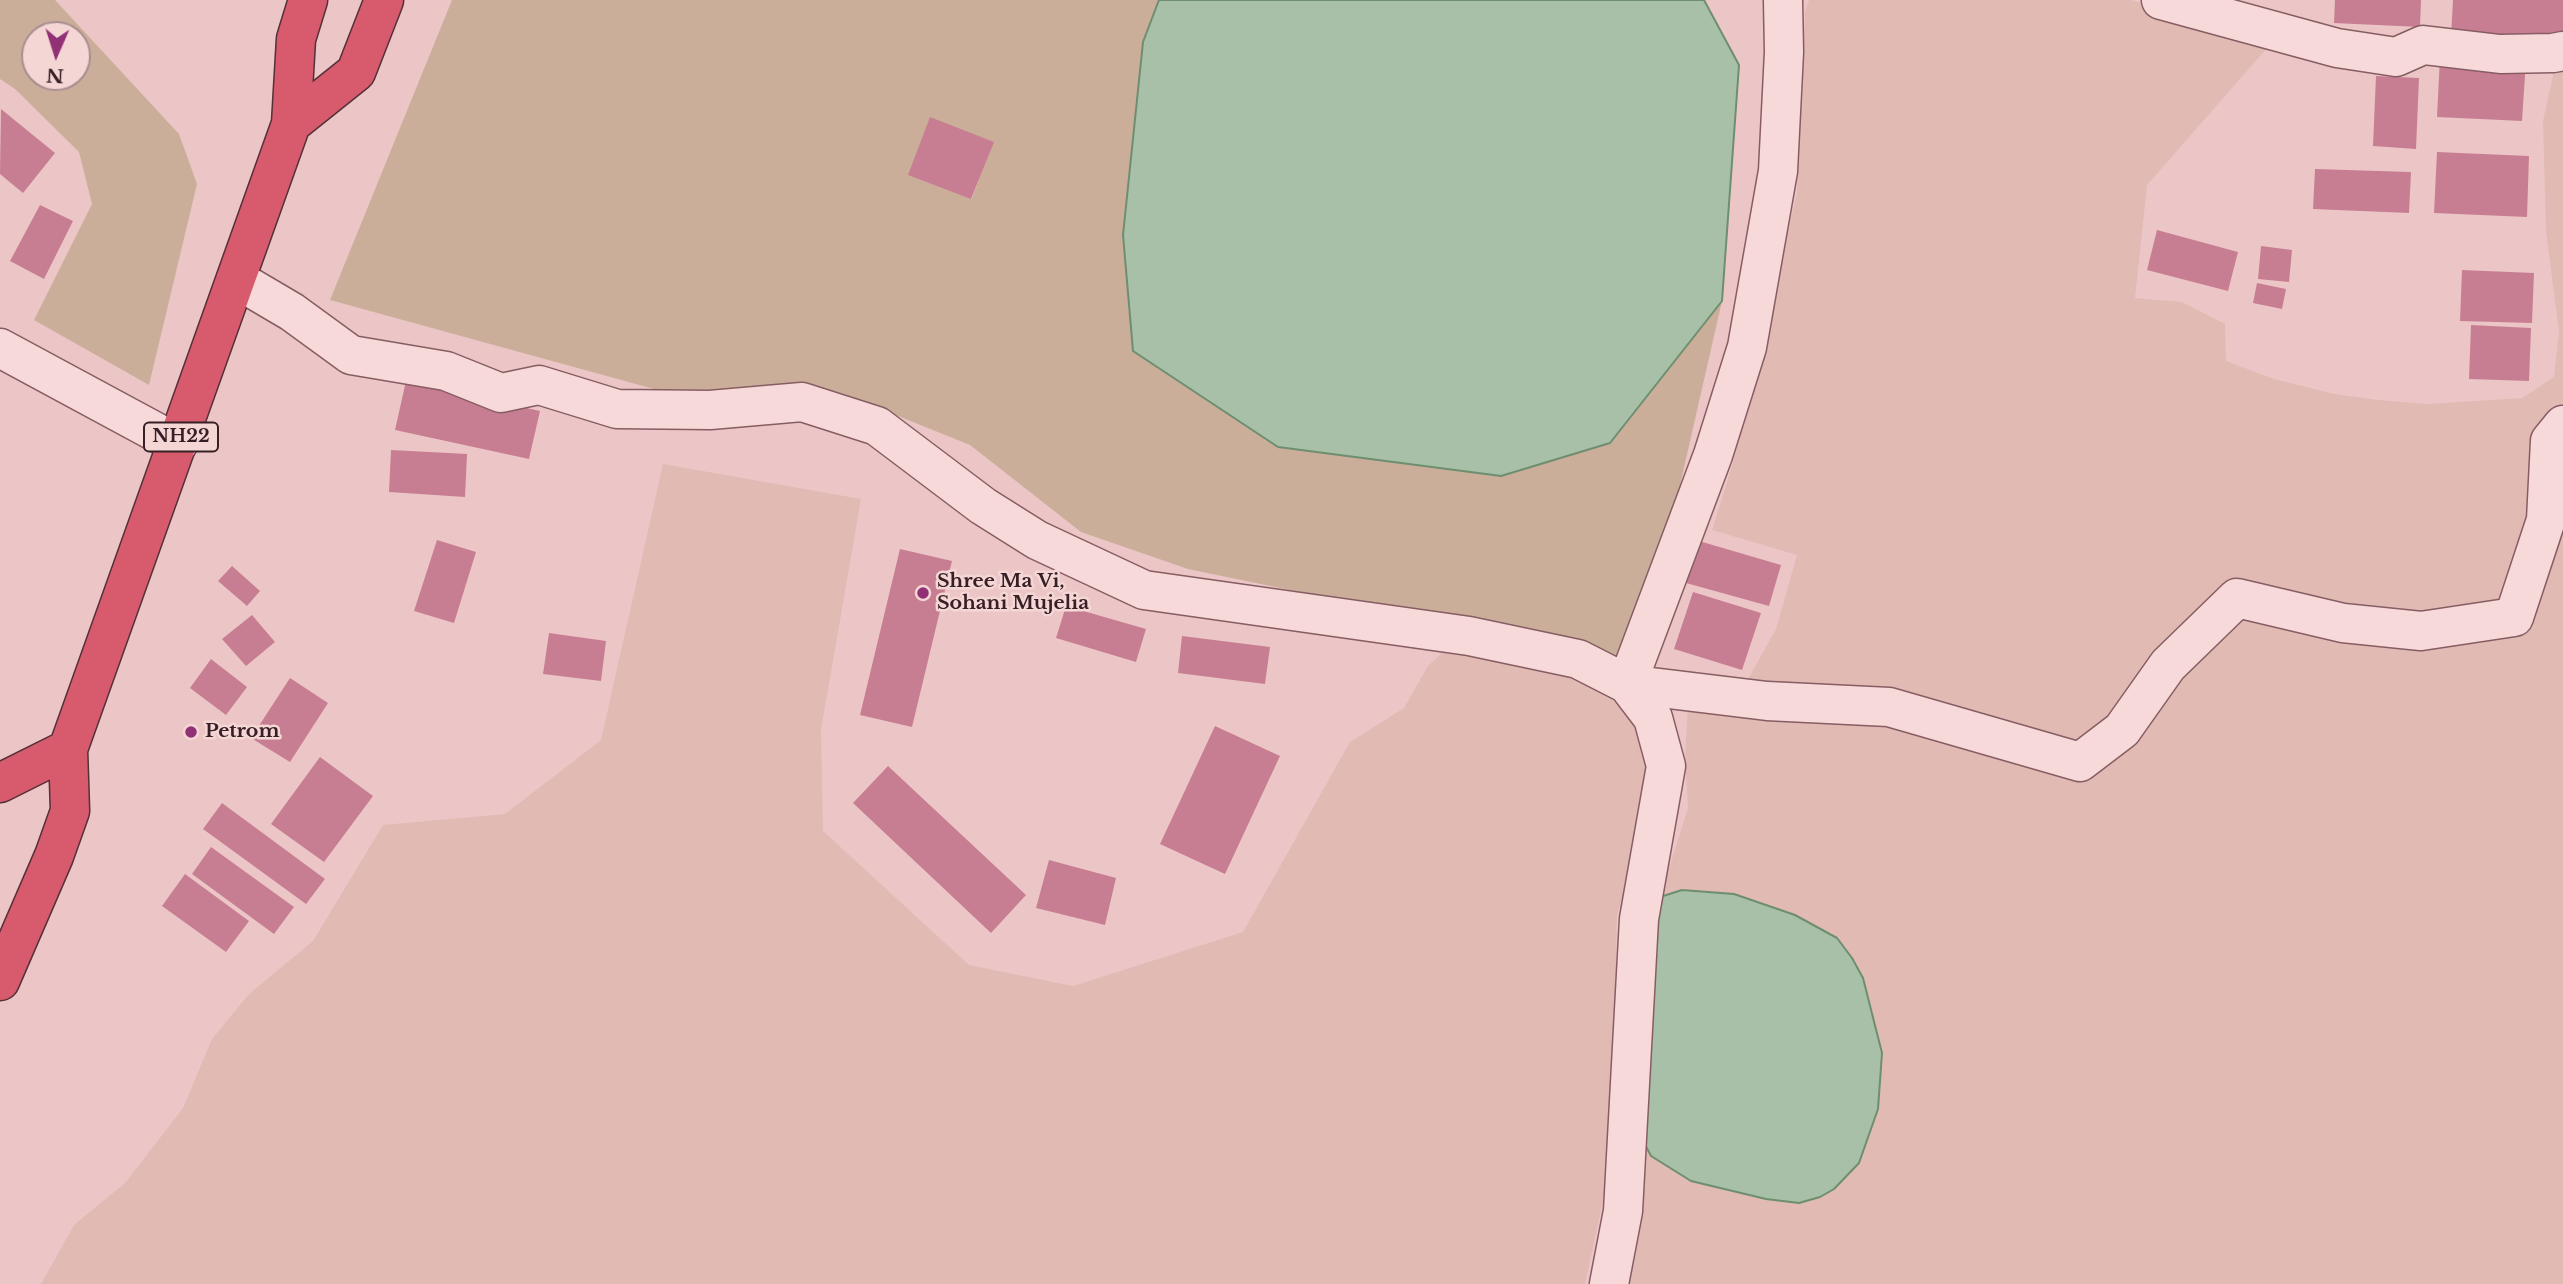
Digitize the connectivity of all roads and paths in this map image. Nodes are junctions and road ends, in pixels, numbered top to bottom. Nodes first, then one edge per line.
1 (308, 0) edge
2 (384, 0) edge
3 (1783, 0) edge
4 (2161, 0) edge
5 (2563, 51) edge
6 (291, 124) junction
7 (236, 279) junction
8 (0, 348) edge
9 (2563, 425) edge
10 (178, 444) junction
11 (1627, 684) junction
12 (68, 749) junction
13 (0, 783) edge
14 (0, 981) edge
15 (1609, 1284) edge

1 - 6 highway, NH22
2 - 6 highway
3 - 11 street
4 - 5 street
6 - 7 highway, NH22
7 - 10 highway, NH22
7 - 11 street
8 - 10 street
9 - 11 street
10 - 12 highway, NH22
11 - 15 street
12 - 13 highway
12 - 14 highway, NH22

